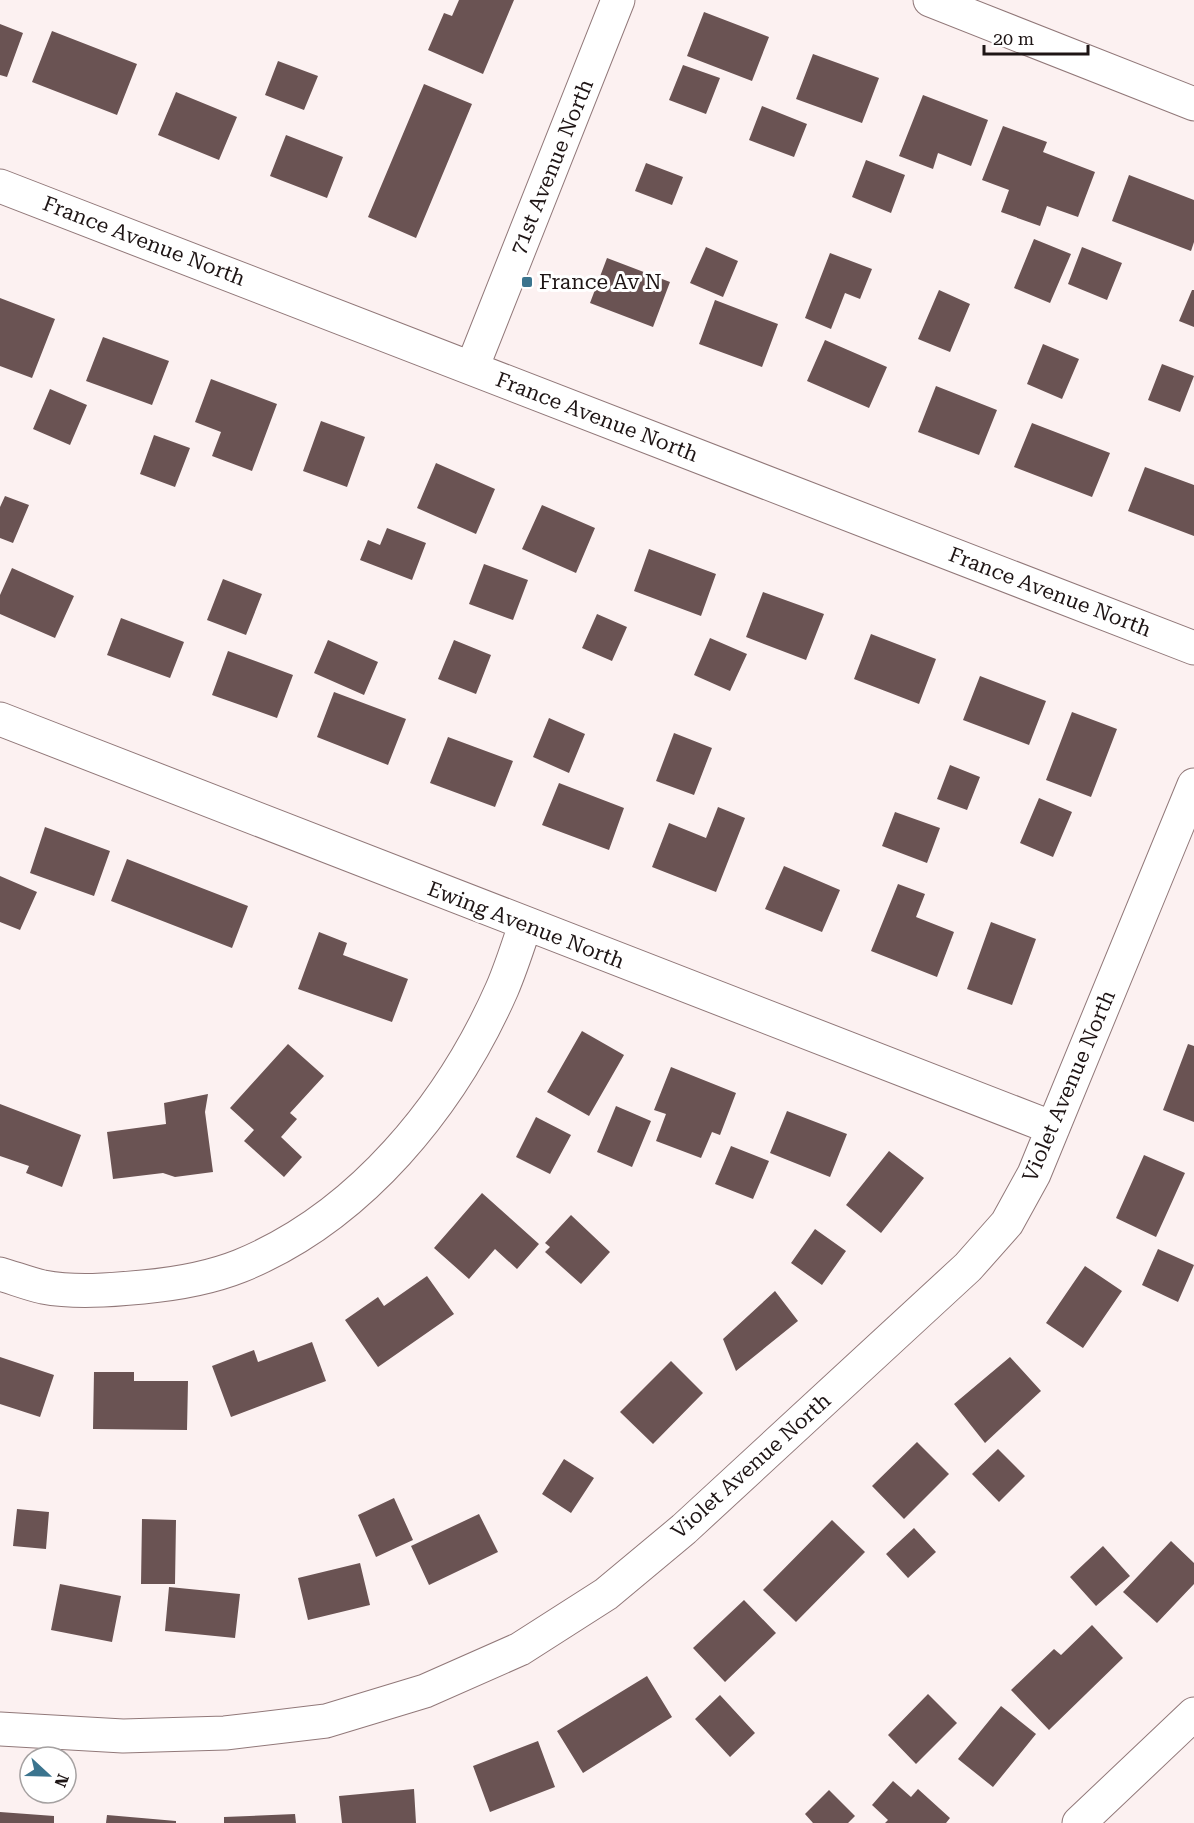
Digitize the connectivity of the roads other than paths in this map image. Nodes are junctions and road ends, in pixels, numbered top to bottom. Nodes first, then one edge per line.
1 (618, 0) edge
2 (930, 0) edge
3 (1194, 104) edge
4 (0, 186) edge
5 (472, 368) junction
6 (1194, 648) edge
7 (0, 719) edge
8 (1194, 785) edge
9 (525, 925) junction
10 (1053, 1128) junction
11 (0, 1274) edge
12 (1194, 1714) edge
13 (0, 1729) edge
14 (1078, 1823) edge

1 - 5 street, 71st Avenue North
2 - 3 street
4 - 5 street, France Avenue North
5 - 6 street, France Avenue North
7 - 9 street, Ewing Avenue North
8 - 10 street, Violet Avenue North
9 - 10 street, Ewing Avenue North
9 - 11 street
10 - 13 street, Violet Avenue North
12 - 14 street

